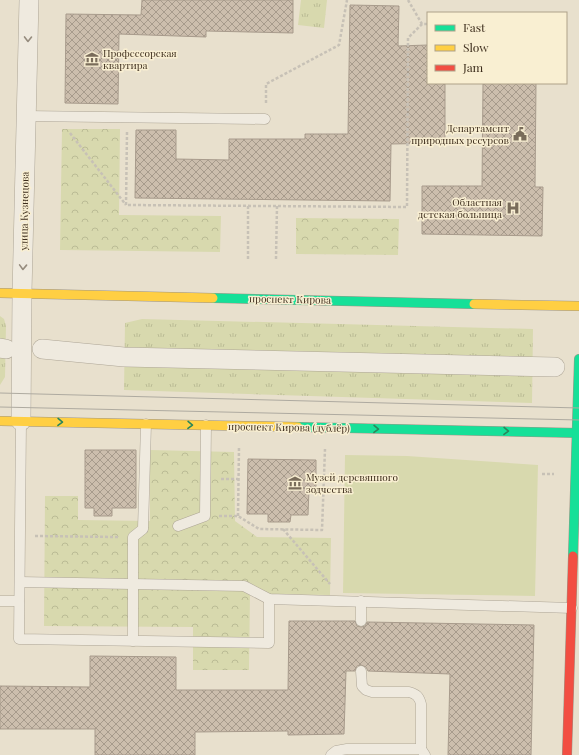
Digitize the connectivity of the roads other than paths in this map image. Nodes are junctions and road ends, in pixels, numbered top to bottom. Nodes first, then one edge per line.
1 (28, 0) edge
2 (26, 116) junction
3 (266, 119) dead end
4 (0, 292) edge
5 (22, 293) junction
6 (579, 306) edge
7 (42, 349) dead end
8 (579, 360) edge
9 (555, 367) dead end
10 (0, 421) edge
11 (21, 421) junction
12 (146, 424) junction
13 (206, 425) junction
14 (578, 433) edge
15 (178, 526) dead end
16 (20, 582) junction
17 (133, 584) junction
18 (269, 599) junction
19 (0, 601) edge
20 (19, 601) junction
21 (361, 601) junction
22 (572, 608) junction
23 (361, 622) dead end
24 (133, 641) junction
25 (361, 671) dead end
26 (423, 752) edge
27 (331, 755) edge
28 (567, 755) edge

1 -> 2 street, улица Кузнецова
2 - 3 lane
2 -> 5 street, улица Кузнецова
4 - 5 street, проспект Кирова
5 - 6 street, проспект Кирова
5 - 11 street, улица Кузнецова
7 - 9 street
8 - 14 street
10 - 11 street, проспект Кирова (дублёр)
11 -> 12 street, проспект Кирова (дублёр)
11 - 16 lane
12 -> 13 street, проспект Кирова (дублёр)
12 - 17 lane
13 -> 14 street, проспект Кирова (дублёр)
13 - 15 lane
14 - 22 street
16 - 17 lane
16 - 20 lane
17 - 18 lane
17 - 24 lane
18 - 21 lane
18 - 24 lane
19 - 20 lane
20 - 24 lane
21 - 22 lane
21 - 23 lane
22 - 28 street
25 - 26 lane
26 - 27 lane

